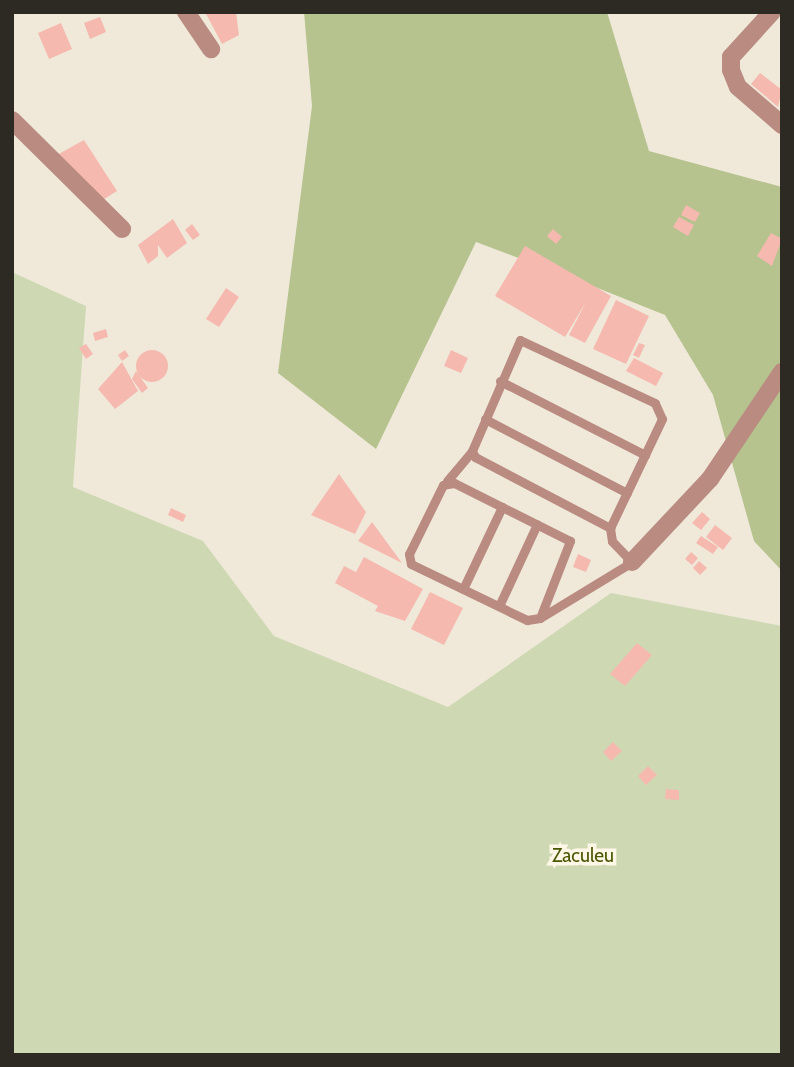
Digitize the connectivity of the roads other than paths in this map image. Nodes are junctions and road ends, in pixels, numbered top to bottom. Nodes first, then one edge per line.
1 (186, 12) edge
2 (772, 12) edge
3 (211, 49) dead end
4 (12, 120) edge
5 (782, 125) edge
6 (122, 229) dead end
7 (782, 372) edge
8 (500, 381) junction
9 (485, 419) junction
10 (472, 451) junction
11 (645, 456) junction
12 (447, 481) junction
13 (627, 493) junction
14 (502, 507) junction
15 (537, 524) junction
16 (610, 528) junction
17 (632, 562) junction
18 (463, 589) junction
19 (499, 606) junction
20 (540, 618) junction

1 - 3 street
2 - 5 street
4 - 6 street
7 - 17 street
8 - 9 lane
8 - 11 lane
8 - 11 lane
9 - 10 lane
9 - 13 lane
10 - 12 lane
10 - 16 lane
11 - 13 lane
12 - 14 lane
12 - 18 lane
13 - 16 lane
14 - 15 lane
14 - 18 lane
15 - 19 lane
15 - 20 lane
16 - 17 lane
17 - 20 lane
18 - 19 lane
19 - 20 lane

